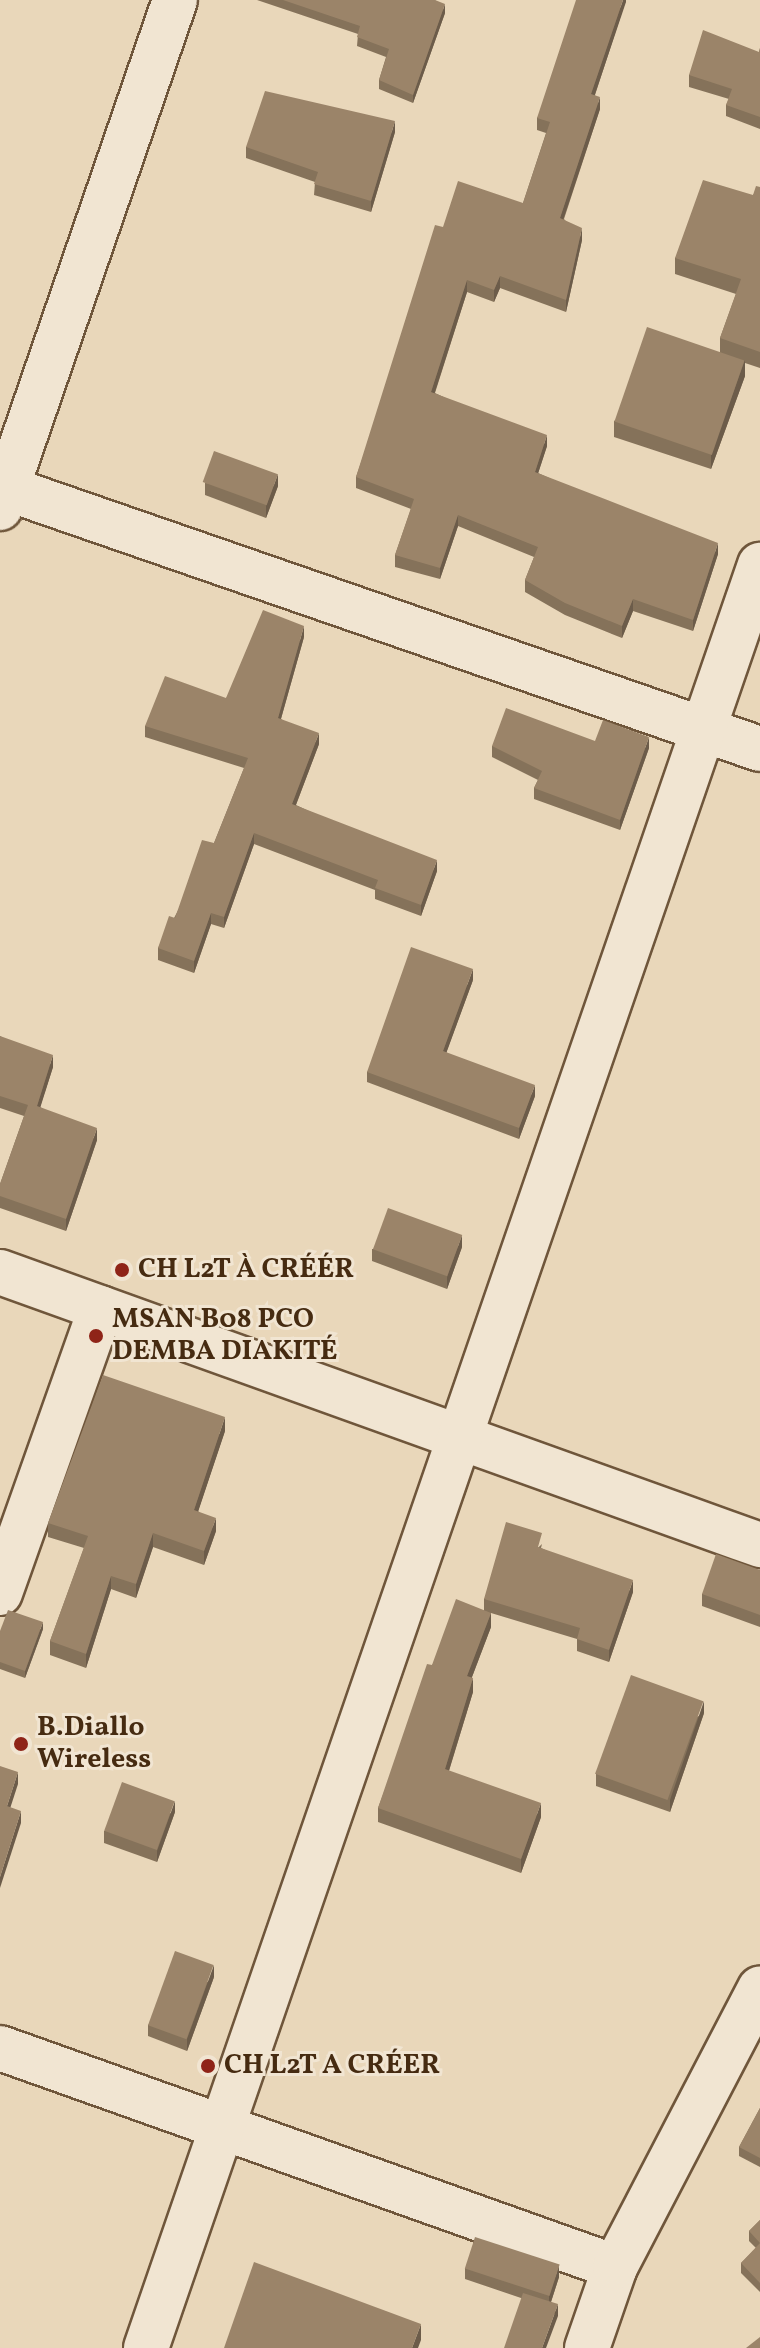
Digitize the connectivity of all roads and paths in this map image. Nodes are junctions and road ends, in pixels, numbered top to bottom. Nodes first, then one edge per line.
1 (175, 0) edge
2 (2, 494) edge
3 (760, 565) edge
4 (704, 727) junction
5 (760, 749) edge
6 (0, 1272) edge
7 (101, 1308) junction
8 (459, 1437) junction
9 (760, 1545) edge
10 (0, 1593) edge
11 (756, 2007) edge
12 (0, 2048) edge
13 (222, 2127) junction
14 (615, 2267) junction
15 (146, 2348) edge
16 (587, 2348) edge

1 - 2 street
2 - 4 street
3 - 4 street
4 - 5 street
4 - 8 street
6 - 7 street
7 - 8 street
7 - 10 street
8 - 9 street
8 - 13 street
11 - 14 street
12 - 13 street
13 - 14 street
13 - 15 street
14 - 16 street

